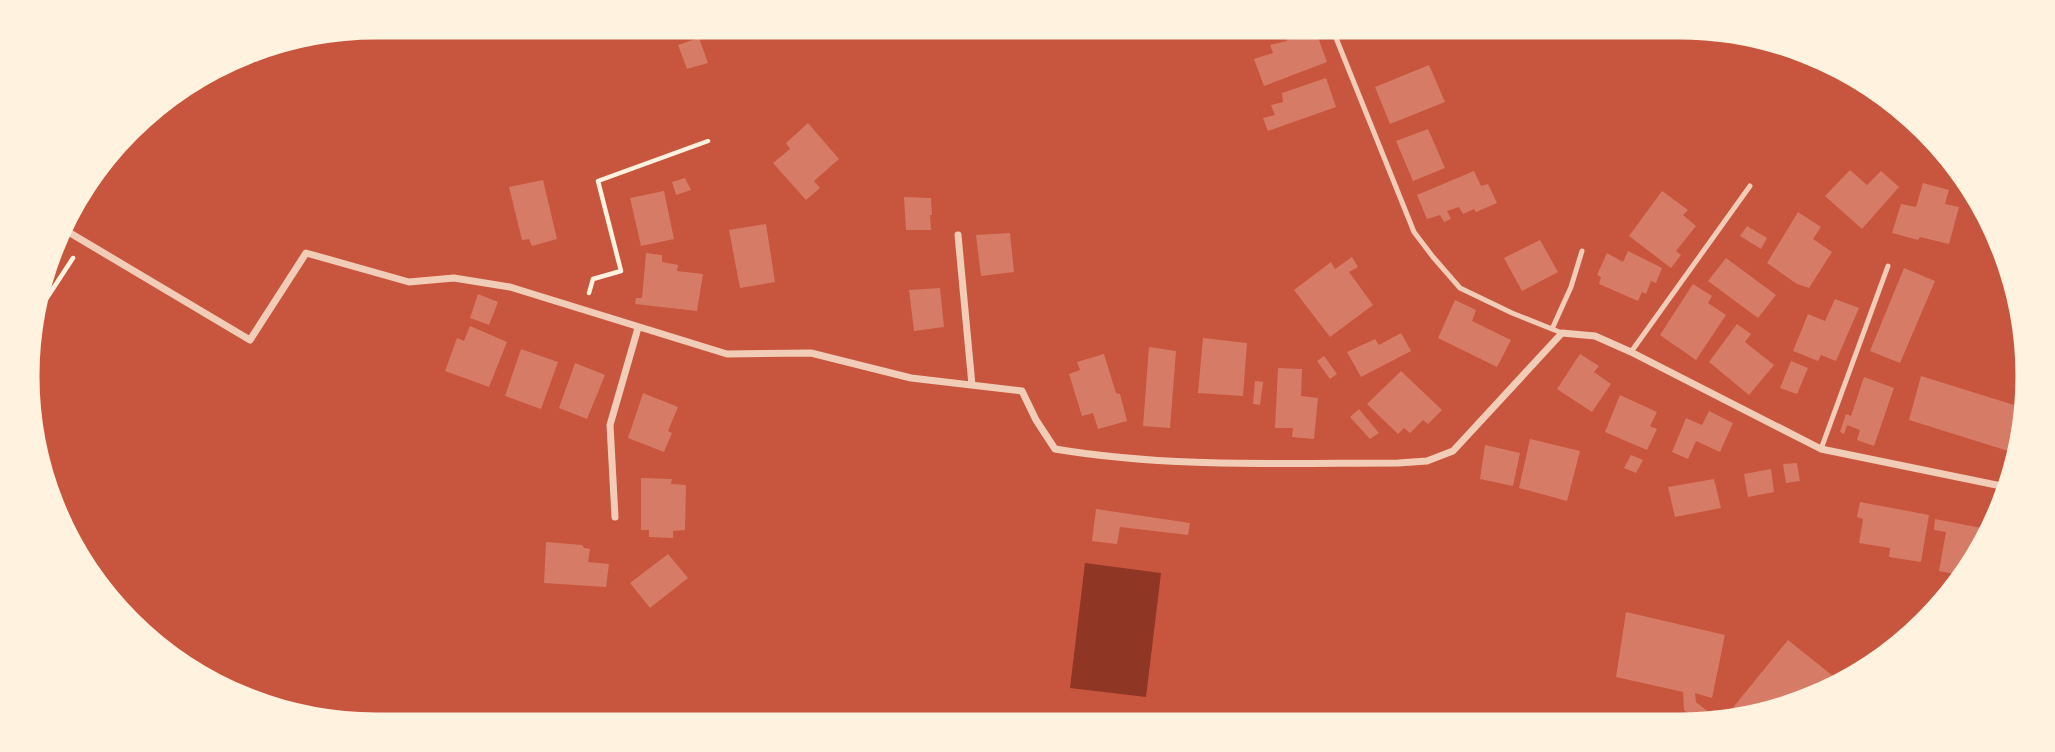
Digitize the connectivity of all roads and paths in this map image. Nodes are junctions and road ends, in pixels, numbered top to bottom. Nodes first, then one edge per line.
1 (1335, 35) edge
2 (708, 141) dead end
3 (1751, 186) dead end
4 (67, 232) edge
5 (958, 235) dead end
6 (84, 241) junction
7 (1582, 251) dead end
8 (1888, 266) dead end
9 (43, 303) edge
10 (585, 310) junction
11 (638, 328) junction
12 (1552, 328) junction
13 (1562, 332) junction
14 (1631, 352) junction
15 (972, 385) junction
16 (1821, 449) junction
17 (2002, 486) edge
18 (615, 517) dead end

1 - 12 lane
2 - 10 path
3 - 14 lane
4 - 6 street
5 - 15 street
6 - 9 path
6 - 10 street
7 - 12 lane
8 - 16 lane
10 - 11 street
11 - 15 street
11 - 18 street
12 - 13 lane
13 - 14 street
13 - 15 street
14 - 16 street
16 - 17 street

